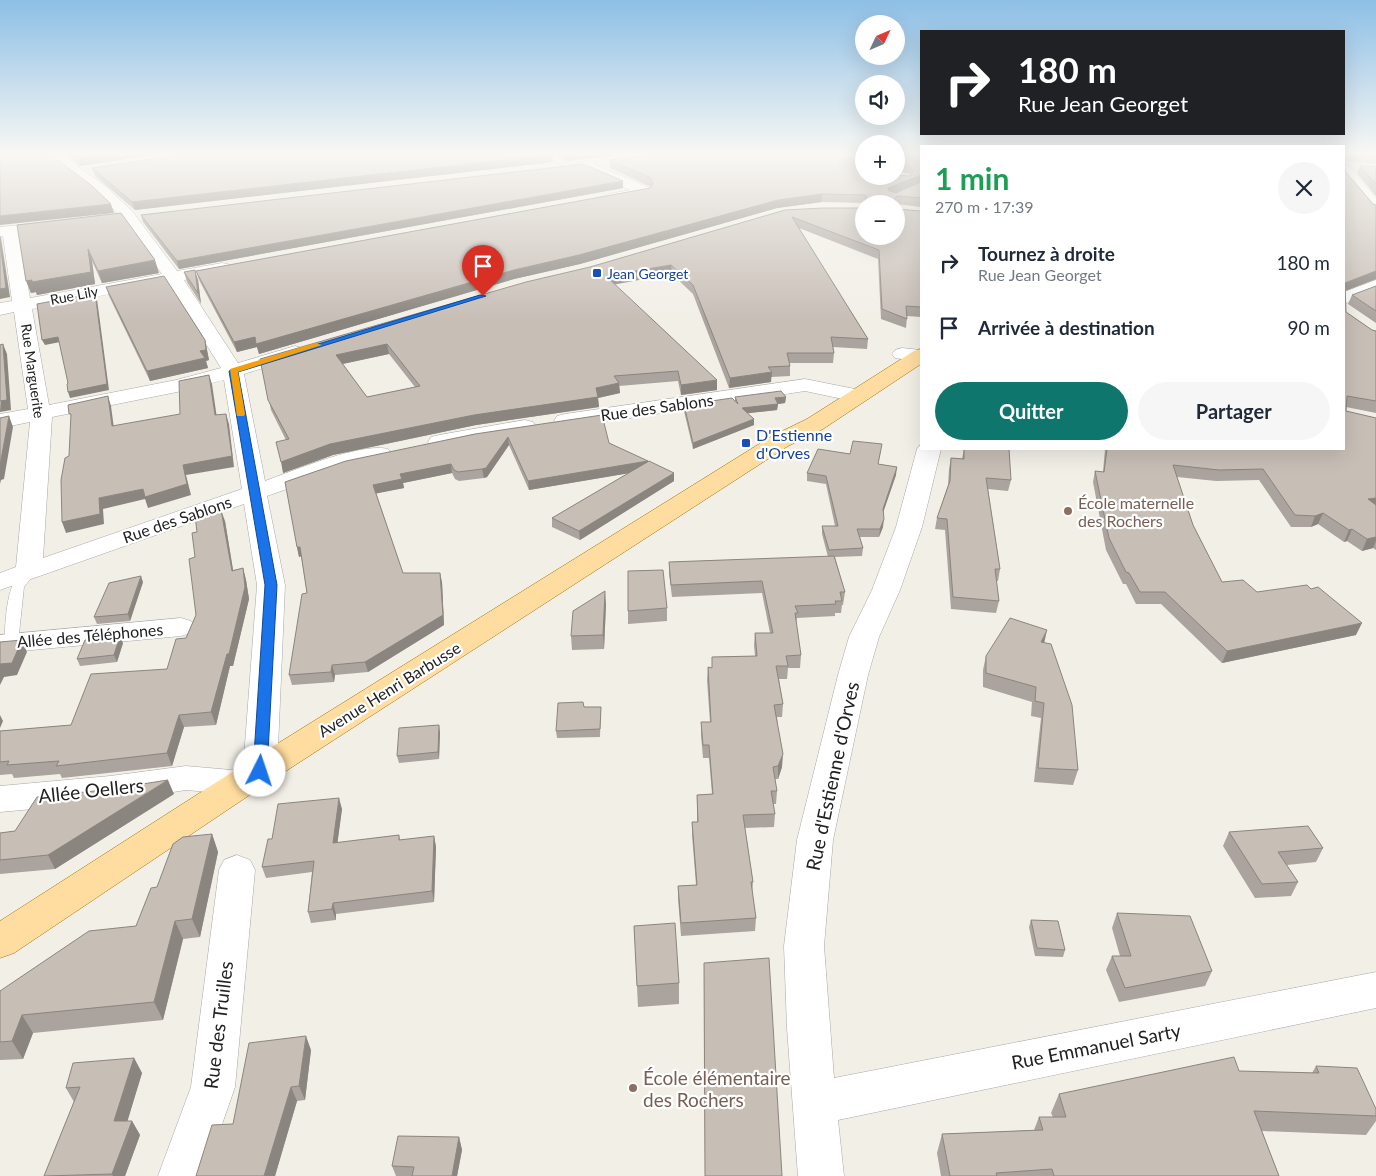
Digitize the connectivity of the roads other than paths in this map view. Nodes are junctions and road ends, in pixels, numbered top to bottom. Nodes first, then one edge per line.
1 (121, 210) edge
2 (68, 225) edge
3 (5, 232) edge
4 (242, 265) edge
5 (172, 277) junction
6 (1376, 285) edge
7 (1345, 300) edge
8 (23, 305) junction
9 (0, 309) edge
10 (920, 343) edge
11 (310, 347) edge
12 (916, 355) edge
13 (233, 371) junction
14 (848, 394) junction
15 (40, 413) junction
16 (0, 421) edge
17 (929, 450) edge
18 (255, 492) junction
19 (29, 572) junction
20 (0, 582) edge
21 (180, 627) dead end
22 (5, 643) edge
23 (251, 777) junction
24 (0, 799) edge
25 (237, 870) dead end
26 (0, 941) edge
27 (1376, 990) edge
28 (816, 1103) junction
29 (181, 1176) edge
30 (821, 1176) edge

1 - 5 street
2 - 3 street
3 - 8 street, Rue Marguerite
4 - 5 street, Rue Lily
5 - 8 street, Rue Lily
5 - 13 street
6 - 7 street
8 - 9 street, Rue Lily
8 - 15 street, Rue Marguerite
10 - 12 main road, Avenue Henri Barbusse
11 - 13 street
12 - 14 main road, Avenue Henri Barbusse
13 - 15 street
13 - 18 street
14 - 18 street, Rue des Sablons
14 - 23 main road, Avenue Henri Barbusse
15 - 16 street
15 - 19 street, Rue Marguerite
17 - 28 street, Rue d'Estienne d'Orves
18 - 19 street, Rue des Sablons
18 - 23 street
19 - 20 street, Rue des Sablons
19 - 22 lane
21 - 22 street, Allée des Téléphones
23 - 24 street, Allée Oellers
23 - 26 main road, Avenue Henri Barbusse
25 - 29 street, Rue des Truilles
27 - 28 street, Rue Emmanuel Sarty
28 - 30 street, Rue d'Estienne d'Orves

